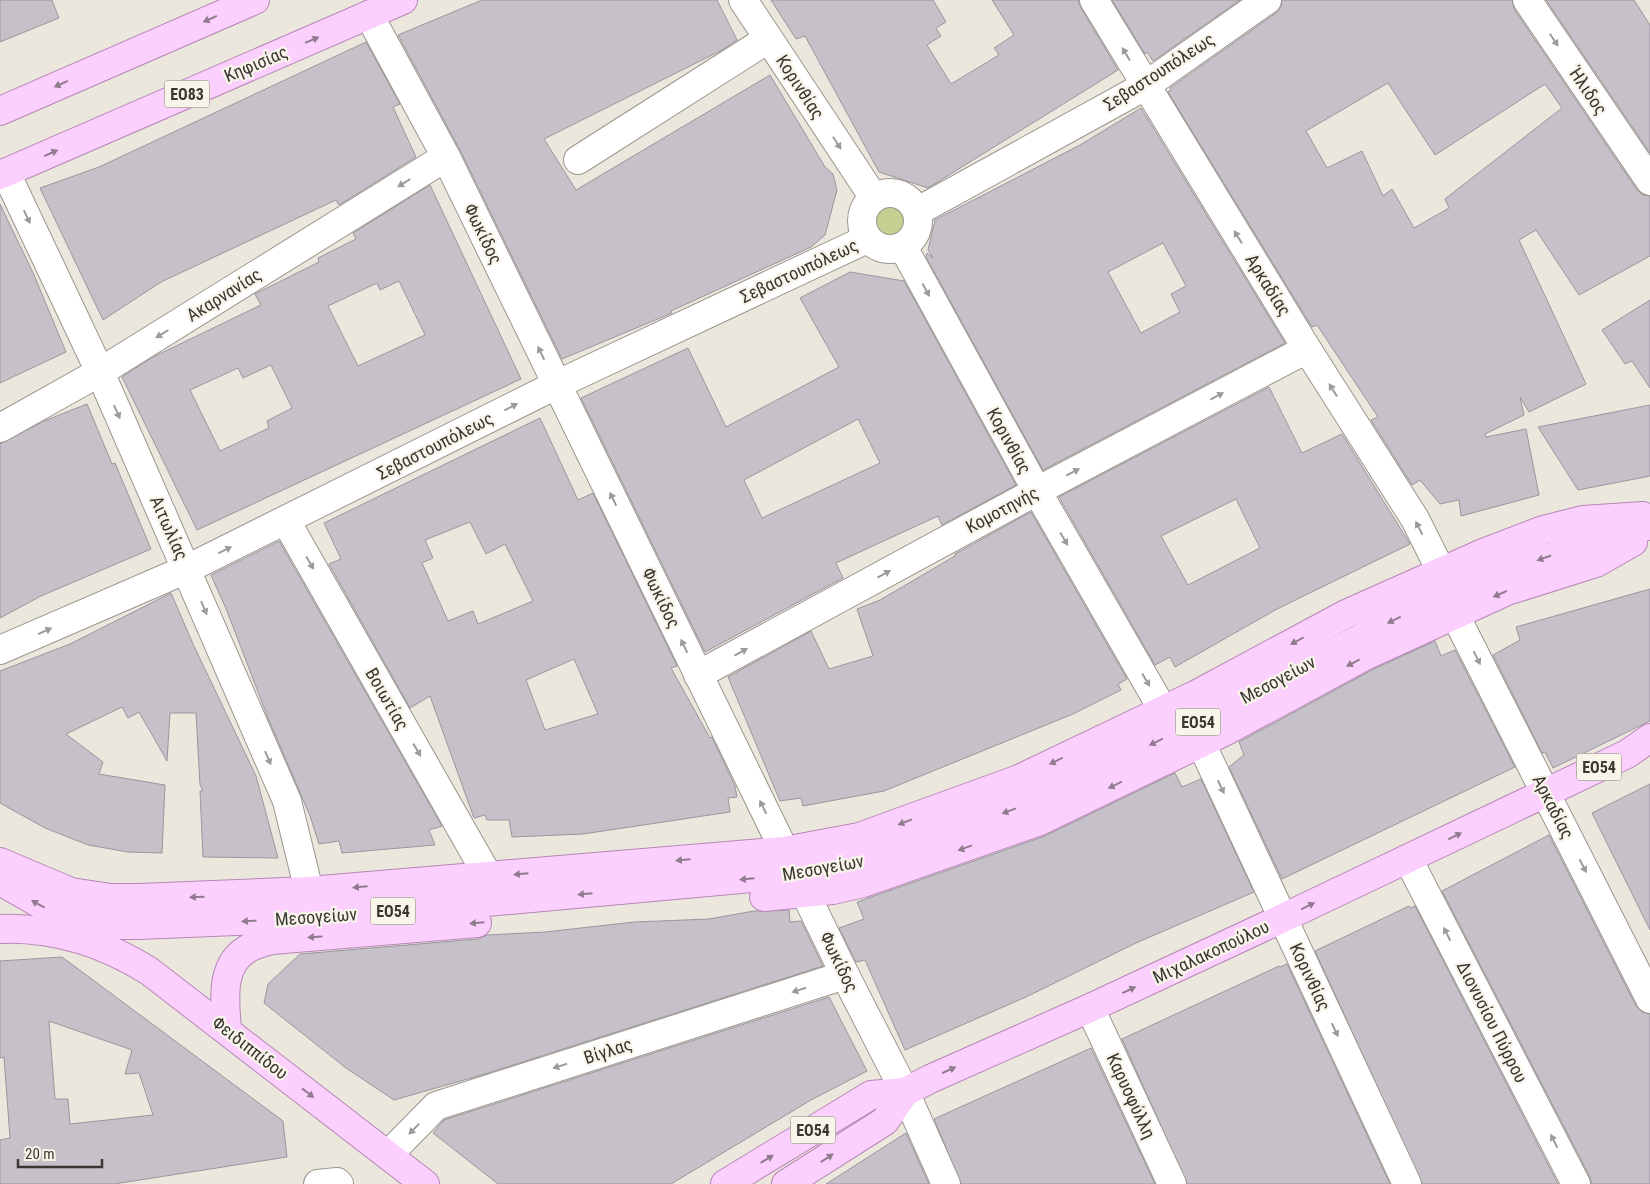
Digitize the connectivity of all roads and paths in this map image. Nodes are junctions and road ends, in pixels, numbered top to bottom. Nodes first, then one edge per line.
1 (254, 0) edge
2 (403, 0) edge
3 (743, 0) edge
4 (1094, 0) edge
5 (1267, 0) edge
6 (1526, 0) edge
7 (369, 15) junction
8 (768, 39) junction
9 (1145, 86) junction
10 (0, 111) edge
11 (446, 157) junction
12 (578, 160) dead end
13 (3, 174) edge
14 (1650, 181) edge
15 (874, 198) junction
16 (918, 211) junction
17 (867, 239) junction
18 (903, 247) junction
19 (1307, 349) junction
20 (100, 372) junction
21 (556, 385) junction
22 (0, 428) edge
23 (1037, 491) junction
24 (1650, 516) edge
25 (286, 521) junction
26 (1650, 524) edge
27 (1650, 533) edge
28 (1590, 542) junction
29 (187, 569) junction
30 (1441, 571) junction
31 (1456, 615) junction
32 (0, 650) edge
33 (698, 675) junction
34 (1163, 710) junction
35 (1650, 738) edge
36 (1200, 743) junction
37 (1545, 792) junction
38 (1408, 859) junction
39 (0, 862) edge
40 (795, 873) junction
41 (488, 876) junction
42 (0, 882) edge
43 (309, 891) junction
44 (1283, 918) junction
45 (0, 929) edge
46 (845, 975) junction
47 (1650, 999) edge
48 (1090, 1008) junction
49 (226, 1030) junction
50 (905, 1092) junction
51 (388, 1155) junction
52 (425, 1184) edge
53 (725, 1184) edge
54 (786, 1184) edge
55 (946, 1184) edge
56 (1172, 1184) edge
57 (1407, 1184) edge
58 (1576, 1184) edge

1 -> 10 main road
2 - 7 main road, Κηφισίας / ΕΟ83
3 - 8 street, Κορινθίας
9 -> 4 street, Αρκαδίας
5 - 9 street, Σεβαστουπόλεως
6 -> 14 street, Ήλιδος
7 - 11 street, Φωκίδος
13 -> 7 main road, Κηφισίας / ΕΟ83
8 - 12 street
8 -> 15 street, Κορινθίας
9 - 16 street, Σεβαστουπόλεως
19 -> 9 street, Αρκαδίας
11 -> 20 street, Ακαρνανίας
21 -> 11 street, Φωκίδος
13 -> 20 street, Αιτωλίας
15 - 16 street
15 - 17 street
16 - 18 street
17 - 18 street
17 - 21 street, Σεβαστουπόλεως
18 -> 23 street, Κορινθίας
23 -> 19 street, Κομοτηνής
30 -> 19 street, Αρκαδίας
20 - 22 street, Ακαρνανίας
20 -> 29 street, Αιτωλίας
25 -> 21 street, Σεβαστουπόλεως
33 -> 21 street, Φωκίδος
33 -> 23 street, Κομοτηνής
23 -> 34 street, Κορινθίας
24 - 28 main road, ΕΟ54
29 -> 25 street, Σεβαστουπόλεως
25 -> 41 street, Βοιωτίας
26 - 28 main road, ΕΟ54
27 - 28 main road, ΕΟ54
28 - 30 main road, Μεσογείων / ΕΟ54
28 -> 31 main road, Μεσογείων / ΕΟ54
28 -> 40 main road, Μεσογείων / ΕΟ54
32 -> 29 street, Σεβαστουπόλεως
29 -> 43 street, Αιτωλίας
30 -> 34 main road, Μεσογείων / ΕΟ54
31 -> 36 main road, Μεσογείων / ΕΟ54
31 -> 37 street, Αρκαδίας
40 -> 33 street, Φωκίδος
34 -> 40 main road, Μεσογείων / ΕΟ54
35 - 37 main road, Μιχαλακοπούλου / ΕΟ54
36 -> 40 main road, Μεσογείων / ΕΟ54
36 -> 44 street, Κορινθίας
38 -> 37 main road, Μιχαλακοπούλου / ΕΟ54
37 -> 47 street, Αρκαδίας
44 -> 38 main road, Μιχαλακοπούλου / ΕΟ54
58 -> 38 street, Διονυσίου Πύρρου
43 -> 39 main road, Μεσογείων / ΕΟ54
40 -> 41 main road, Μεσογείων / ΕΟ54
40 -> 42 main road, Μεσογείων / ΕΟ54
40 - 46 street, Φωκίδος
40 -> 49 main road, Μεσογείων / ΕΟ54
41 -> 43 main road, Μεσογείων / ΕΟ54
48 -> 44 main road, Μιχαλακοπούλου / ΕΟ54
44 -> 57 street, Κορινθίας
45 - 49 main road, Φειδιππίδου
46 - 50 street, Φωκίδος
46 -> 51 street, Βίγλας
50 -> 48 main road, Μιχαλακοπούλου / ΕΟ54
48 - 56 street, Καρυοφύλλη
49 -> 51 main road, Φειδιππίδου
53 -> 50 main road, ΕΟ54
54 -> 50 main road, ΕΟ54
50 - 55 street, Φωκίδος
51 - 52 main road, Φειδιππίδου

